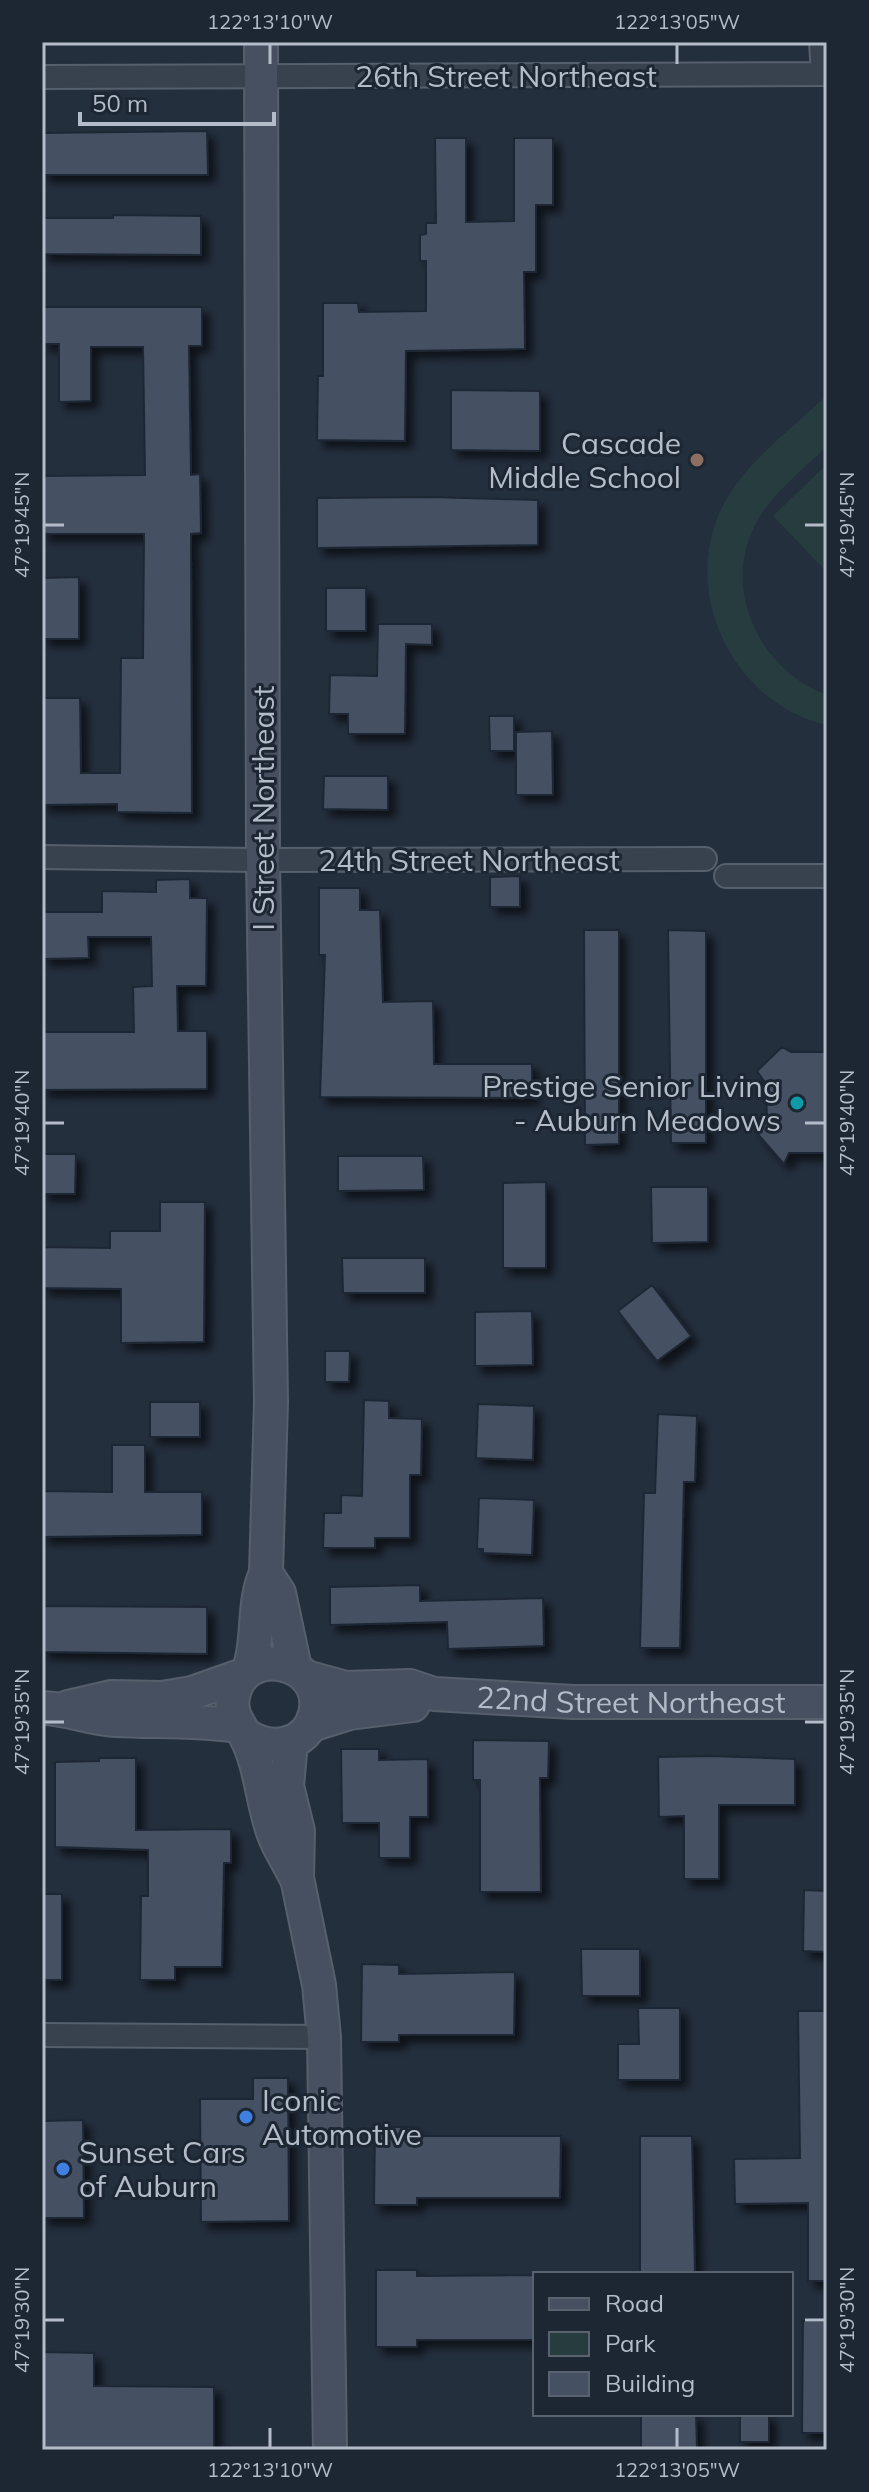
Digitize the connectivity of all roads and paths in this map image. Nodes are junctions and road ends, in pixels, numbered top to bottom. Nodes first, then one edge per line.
1 (261, 42) edge
2 (821, 42) edge
3 (825, 74) edge
4 (42, 77) edge
5 (261, 77) junction
6 (42, 857) edge
7 (705, 859) dead end
8 (263, 860) junction
9 (726, 876) dead end
10 (827, 876) edge
11 (266, 1573) junction
12 (301, 1672) junction
13 (246, 1673) junction
14 (434, 1694) junction
15 (827, 1702) edge
16 (52, 1708) edge
17 (242, 1731) junction
18 (301, 1734) junction
19 (297, 1878) junction
20 (42, 2035) edge
21 (324, 2037) junction
22 (330, 2450) edge

1 - 5 street, I Street Northeast
2 - 3 street
3 - 5 street, 26th Street Northeast
4 - 5 street, 26th Street Northeast
5 - 8 street, I Street Northeast
6 - 8 street, 24th Street Northeast
7 - 8 street, 24th Street Northeast
8 - 11 street, I Street Northeast
9 - 10 street
11 - 12 street, I Street Northeast
11 - 13 street, I Street Northeast
12 - 13 street
12 - 14 street, 22nd Street Northeast
12 - 18 street, I Street Northeast
13 - 16 street
13 - 17 street, I Street Northeast
14 - 15 street, 22nd Street Northeast
14 - 18 street, 22nd Street Northeast
16 - 17 street
17 - 18 street
17 - 19 street, I Street Northeast
18 - 19 street, I Street Northeast
19 - 21 street, I Street Northeast
20 - 21 street
21 - 22 street, I Street Northeast

